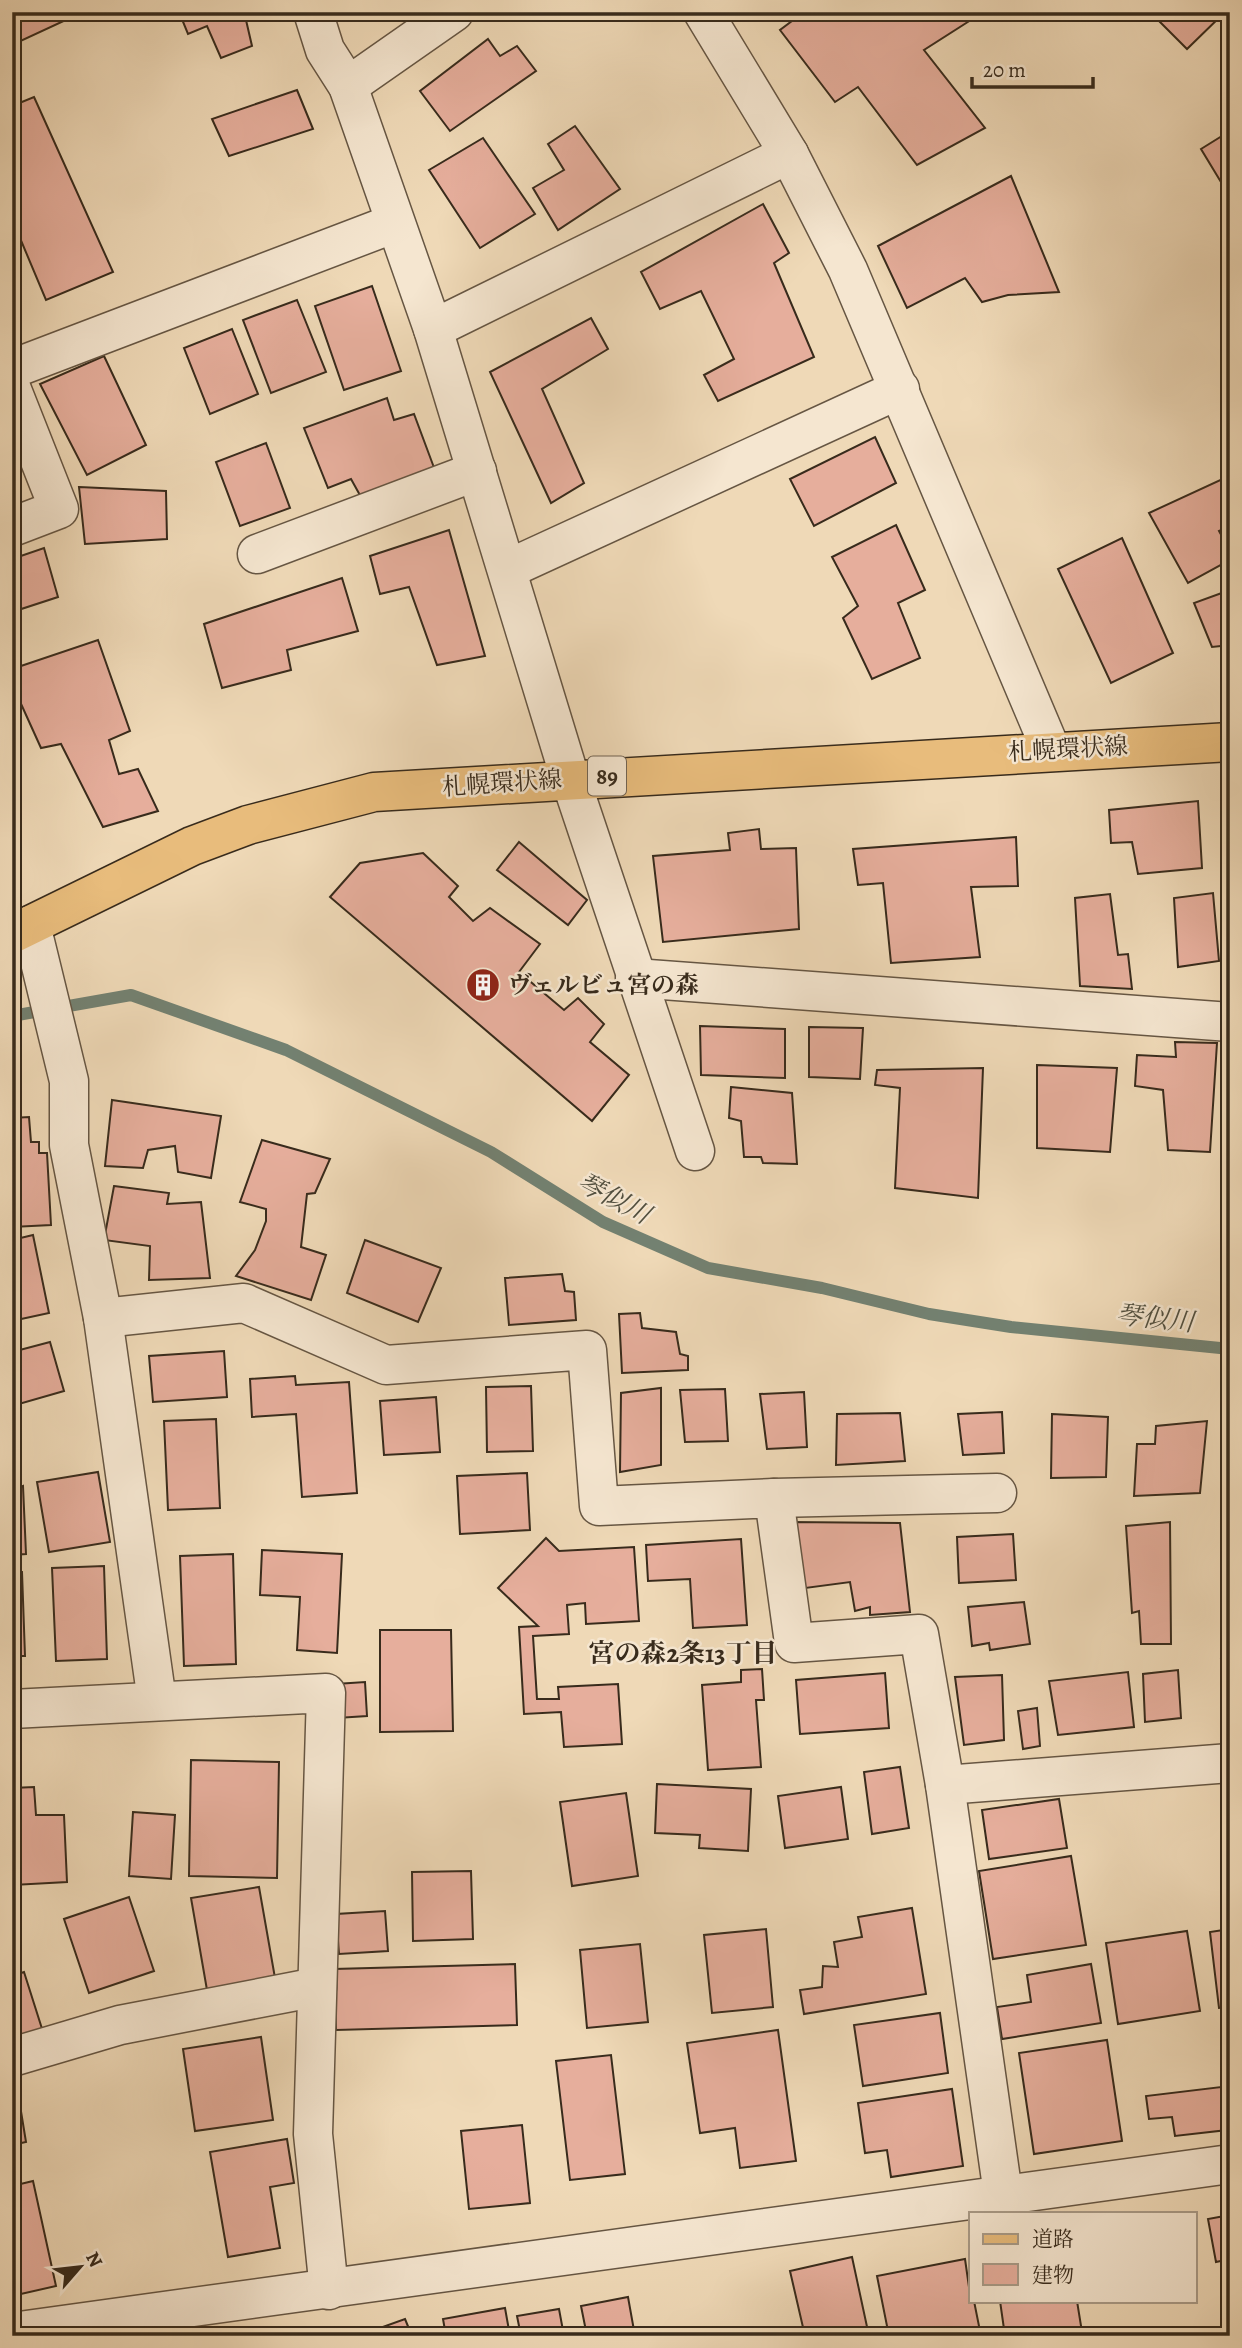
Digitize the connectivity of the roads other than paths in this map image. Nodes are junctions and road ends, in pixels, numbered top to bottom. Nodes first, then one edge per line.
1 (313, 12) edge
2 (454, 12) edge
3 (703, 12) edge
4 (348, 86) junction
5 (789, 154) junction
6 (395, 223) junction
7 (433, 329) junction
8 (12, 369) edge
9 (900, 389) junction
10 (12, 390) edge
11 (477, 471) junction
12 (12, 527) edge
13 (257, 554) dead end
14 (508, 569) junction
15 (1230, 742) edge
16 (1051, 750) junction
17 (570, 778) junction
18 (22, 930) edge
19 (635, 978) junction
20 (1230, 1022) edge
21 (695, 1151) dead end
22 (103, 1318) junction
23 (997, 1493) dead end
24 (774, 1498) junction
25 (157, 1701) junction
26 (12, 1709) edge
27 (1230, 1763) edge
28 (945, 1785) junction
29 (317, 1987) junction
30 (12, 2057) edge
31 (1230, 2164) edge
32 (1003, 2194) junction
33 (329, 2290) junction
34 (12, 2332) edge

1 - 4 street
2 - 4 street
3 - 5 street
4 - 6 street
5 - 7 street
5 - 9 street
6 - 7 street
6 - 8 street
7 - 11 street
9 - 14 street
9 - 16 street
10 - 12 street
11 - 13 street
11 - 14 street
14 - 17 street
15 - 16 main road, 札幌環状線 / 89
16 - 17 main road, 札幌環状線 / 89
17 - 18 main road, 札幌環状線 / 89
17 - 19 street
18 - 22 street
19 - 20 street
19 - 21 street
22 - 24 street
22 - 25 street
23 - 24 street
24 - 28 street
25 - 26 street
25 - 29 street
27 - 28 street
28 - 32 street
29 - 30 street
29 - 33 street
31 - 32 street
32 - 33 street
33 - 34 street

